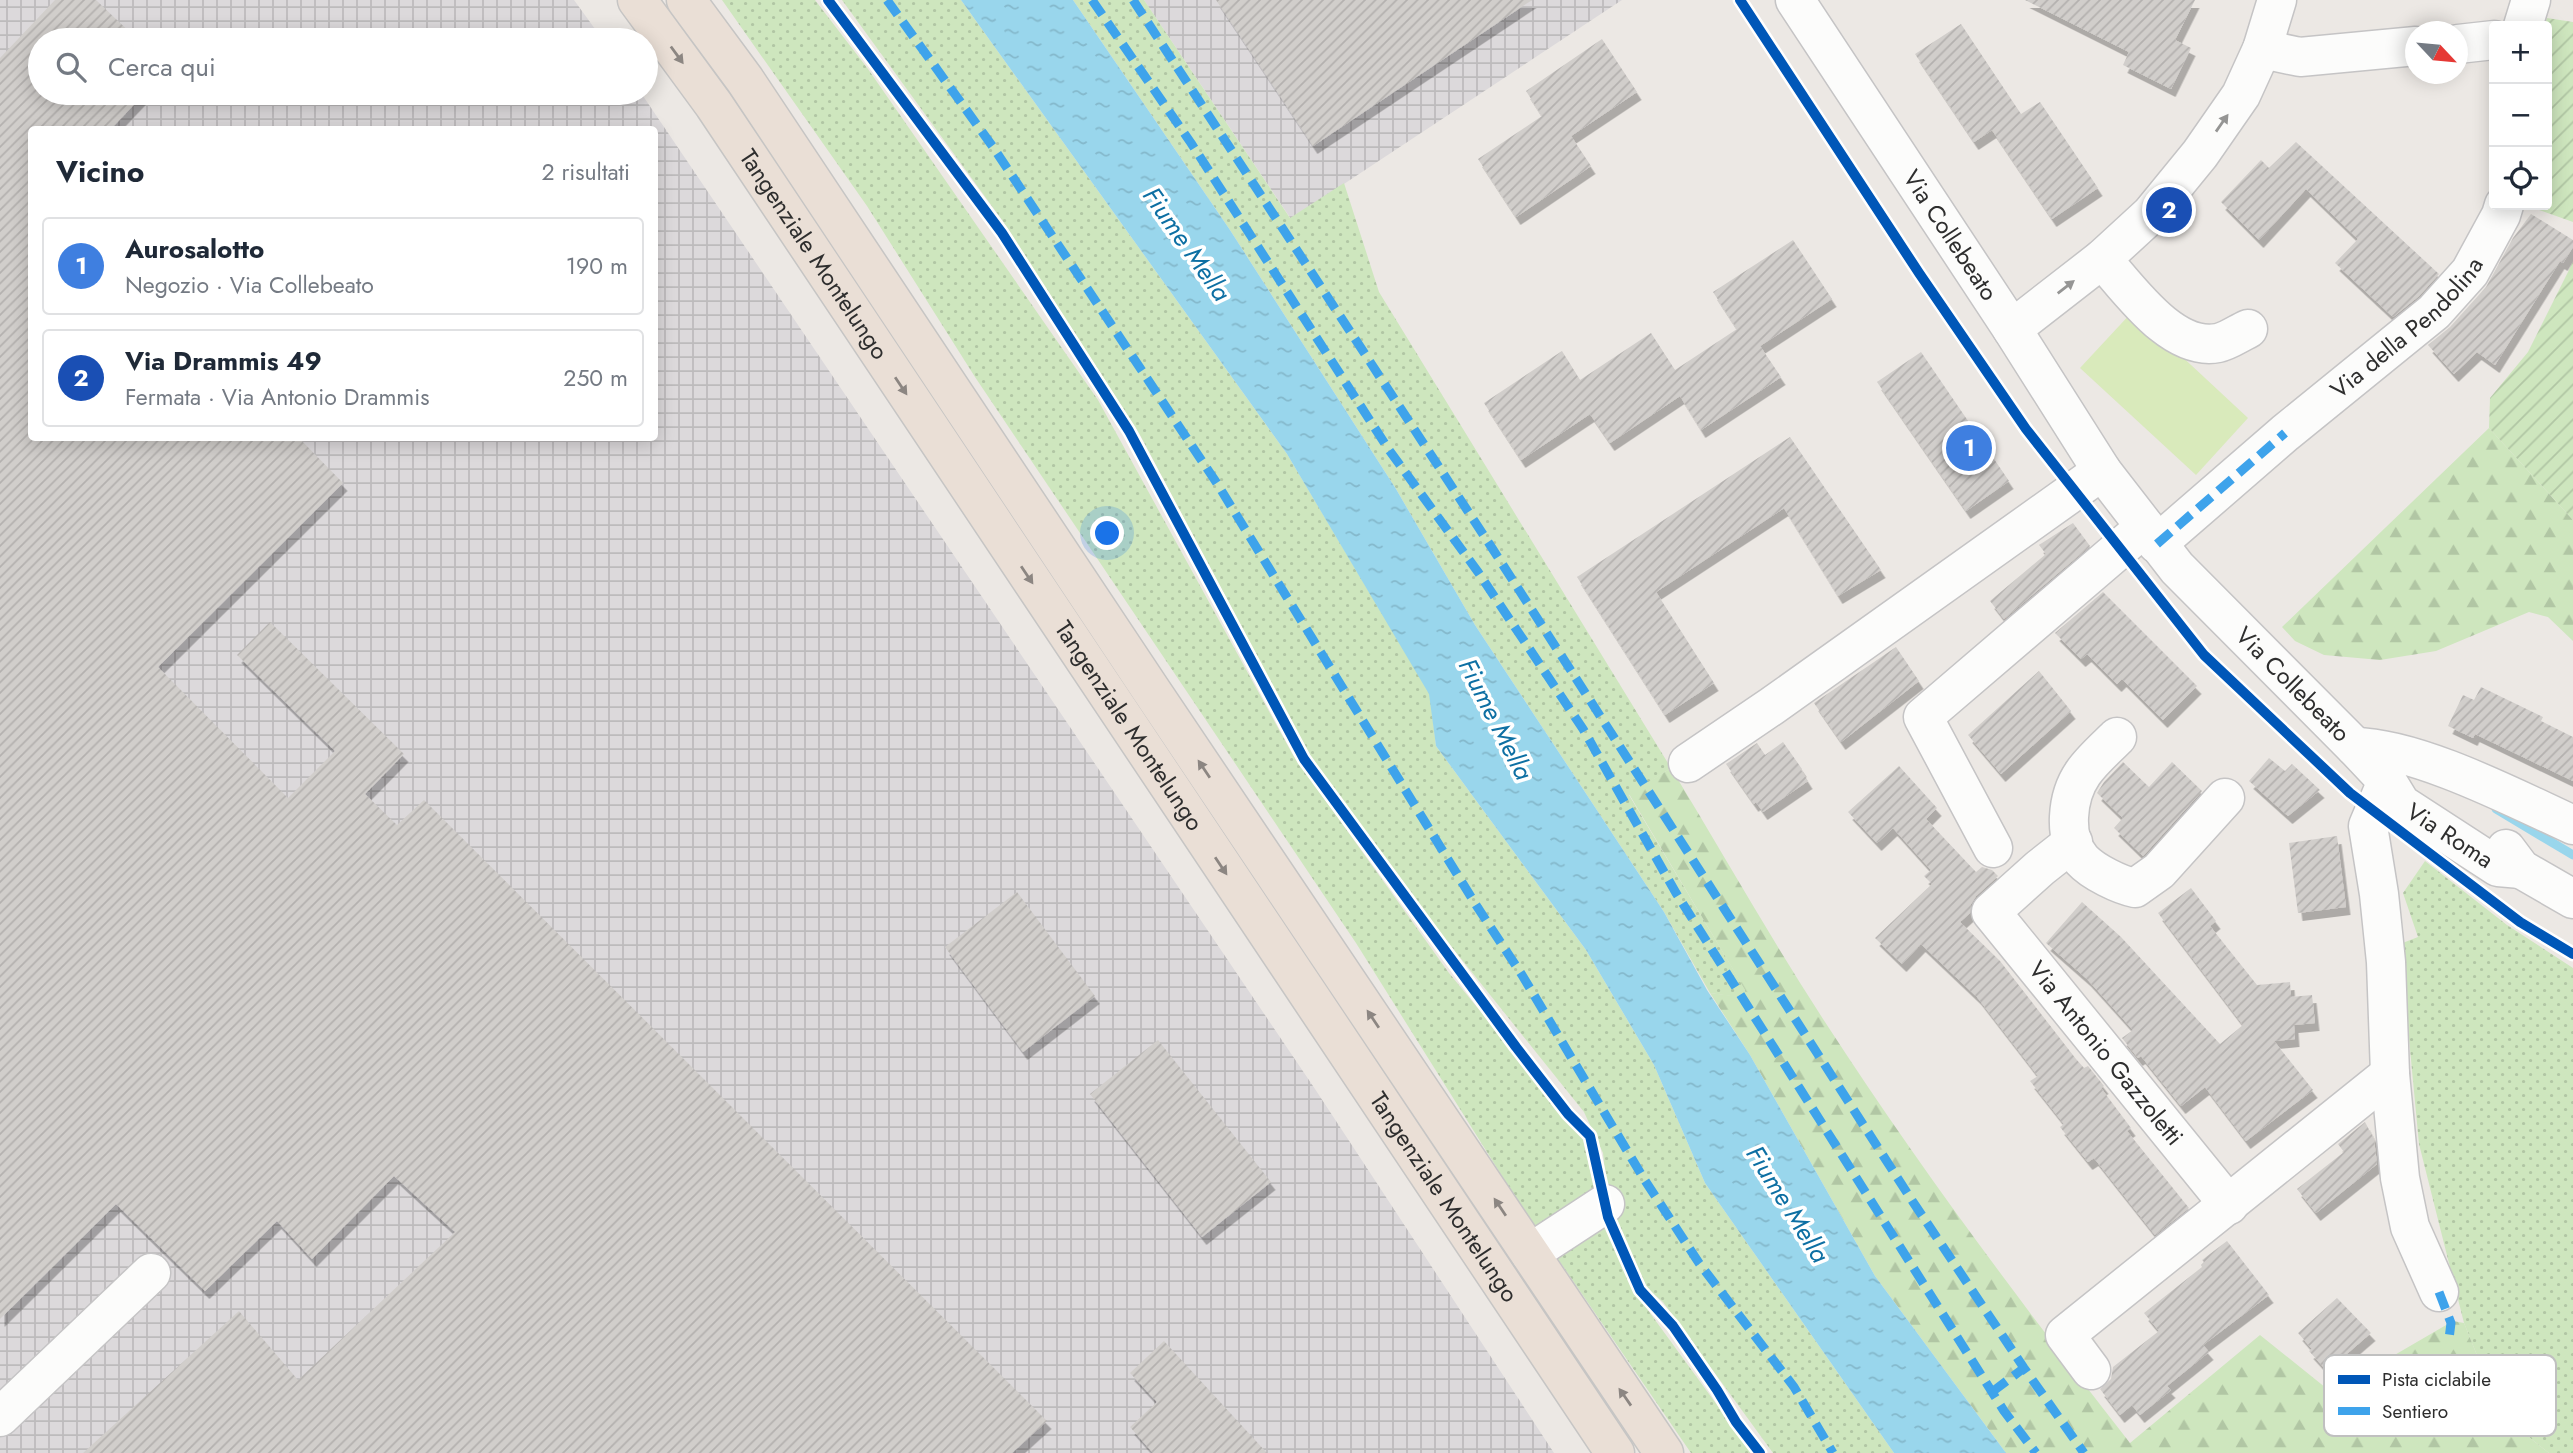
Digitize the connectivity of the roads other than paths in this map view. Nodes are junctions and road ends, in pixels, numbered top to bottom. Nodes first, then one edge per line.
1 (637, 0) edge
2 (687, 0) edge
3 (1795, 0) edge
4 (2277, 0) edge
5 (2531, 0) edge
6 (2525, 21) edge
7 (658, 28) edge
8 (658, 29) edge
9 (2489, 41) edge
10 (2468, 43) edge
11 (2405, 47) edge
12 (2262, 49) junction
13 (2502, 210) edge
14 (2102, 259) junction
15 (2248, 329) dead end
16 (2012, 330) junction
17 (2102, 471) junction
18 (2151, 536) junction
19 (2117, 737) dead end
20 (2355, 747) junction
21 (1688, 763) dead end
22 (2387, 781) junction
23 (2225, 798) dead end
24 (2573, 825) edge
25 (2073, 842) junction
26 (1993, 848) dead end
27 (2573, 899) edge
28 (2390, 1074) junction
29 (1605, 1204) dead end
30 (2228, 1205) junction
31 (1530, 1254) junction
32 (151, 1273) dead end
33 (2439, 1292) dead end
34 (2091, 1370) dead end
35 (0, 1417) edge
36 (1615, 1453) edge
37 (1664, 1453) edge

1 -> 7 highway, Tangenziale Montelungo
31 -> 2 highway, Tangenziale Montelungo
3 - 16 street, Via Collebeato
4 - 12 street
5 - 6 street
8 -> 36 highway, Tangenziale Montelungo
9 - 10 street
11 - 12 street
14 -> 12 street
13 - 18 street, Via della Pendolina
14 - 15 street
16 -> 14 street
16 - 17 street, Via Collebeato
17 - 18 street, Via Collebeato
17 - 21 street
18 - 20 street, Via Collebeato
18 - 26 street
19 - 25 street
20 - 22 street, Via Collebeato
20 - 24 street, Via Collebeato
22 - 27 street, Via Roma
22 - 28 street
23 - 25 street
25 - 30 street, Via Antonio Gazzoletti
28 - 30 street
28 - 33 street
29 - 31 street
30 - 34 street
37 -> 31 highway, Tangenziale Montelungo
32 - 35 street

